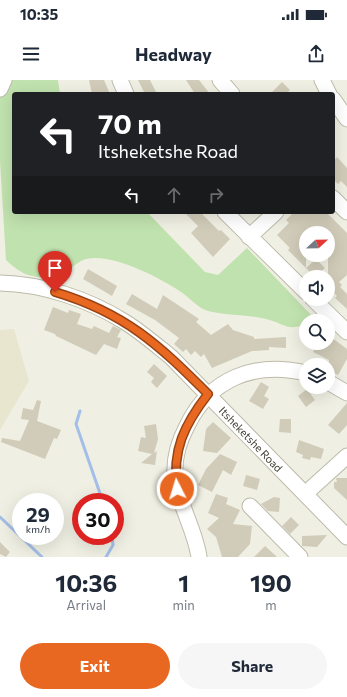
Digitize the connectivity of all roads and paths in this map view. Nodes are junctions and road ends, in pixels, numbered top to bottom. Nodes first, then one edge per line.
1 (4, 80) edge
2 (120, 80) edge
3 (220, 80) edge
4 (322, 80) edge
5 (0, 90) edge
6 (125, 92) edge
7 (230, 92) edge
8 (328, 92) edge
9 (335, 102) edge
10 (347, 119) edge
11 (335, 200) edge
12 (347, 212) edge
13 (227, 214) edge
14 (274, 214) edge
15 (250, 237) junction
16 (0, 283) edge
17 (299, 285) edge
18 (320, 306) edge
19 (347, 332) edge
20 (299, 372) edge
21 (335, 386) edge
22 (347, 393) edge
23 (208, 394) junction
24 (347, 456) edge
25 (305, 494) junction
26 (250, 506) dead end
27 (347, 536) edge
28 (199, 557) edge
29 (300, 557) edge

1 - 5 street
2 - 6 street
3 - 7 street
4 - 8 street
9 - 10 street
11 - 12 street
13 - 15 street
14 - 15 street
15 - 17 street
16 - 23 street, Itsheketshe Road
18 - 19 street
20 - 23 street
21 - 22 street
23 - 25 street, Itsheketshe Road
23 - 28 street
24 - 25 street
25 - 27 street, Itsheketshe Road
26 - 29 street

